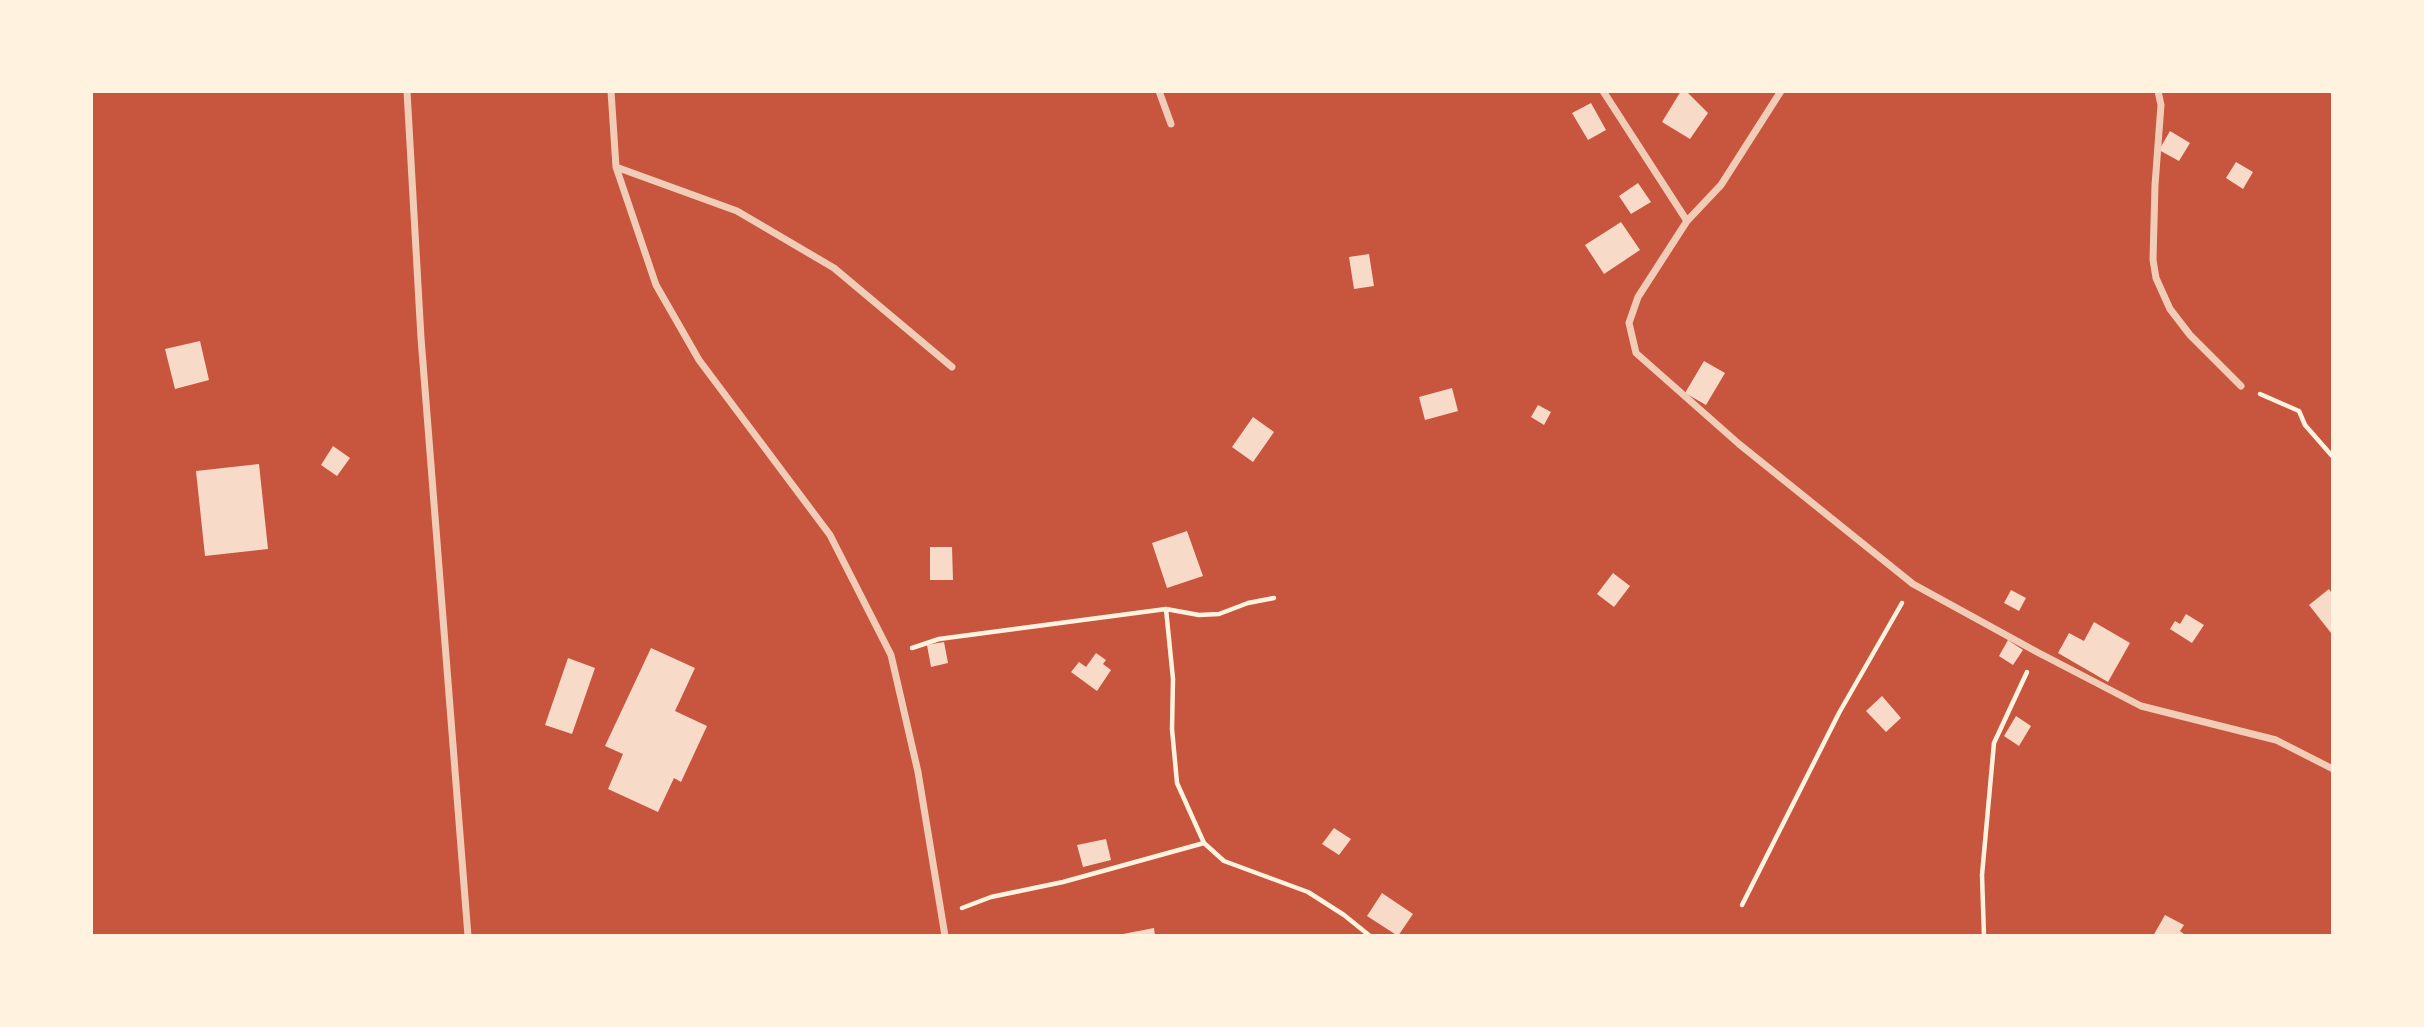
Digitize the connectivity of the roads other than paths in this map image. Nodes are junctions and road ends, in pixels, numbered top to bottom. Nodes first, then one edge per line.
1 (407, 91) edge
2 (611, 91) edge
3 (1159, 91) edge
4 (1603, 91) edge
5 (1781, 91) edge
6 (2158, 91) edge
7 (1171, 124) dead end
8 (616, 167) junction
9 (1687, 221) junction
10 (952, 367) dead end
11 (2241, 386) road end
12 (2333, 769) edge
13 (468, 936) edge
14 (945, 936) edge

1 - 13 street
2 - 8 street
3 - 7 street
4 - 9 street
5 - 9 street
6 - 11 street
8 - 10 street
8 - 14 street
9 - 12 street

